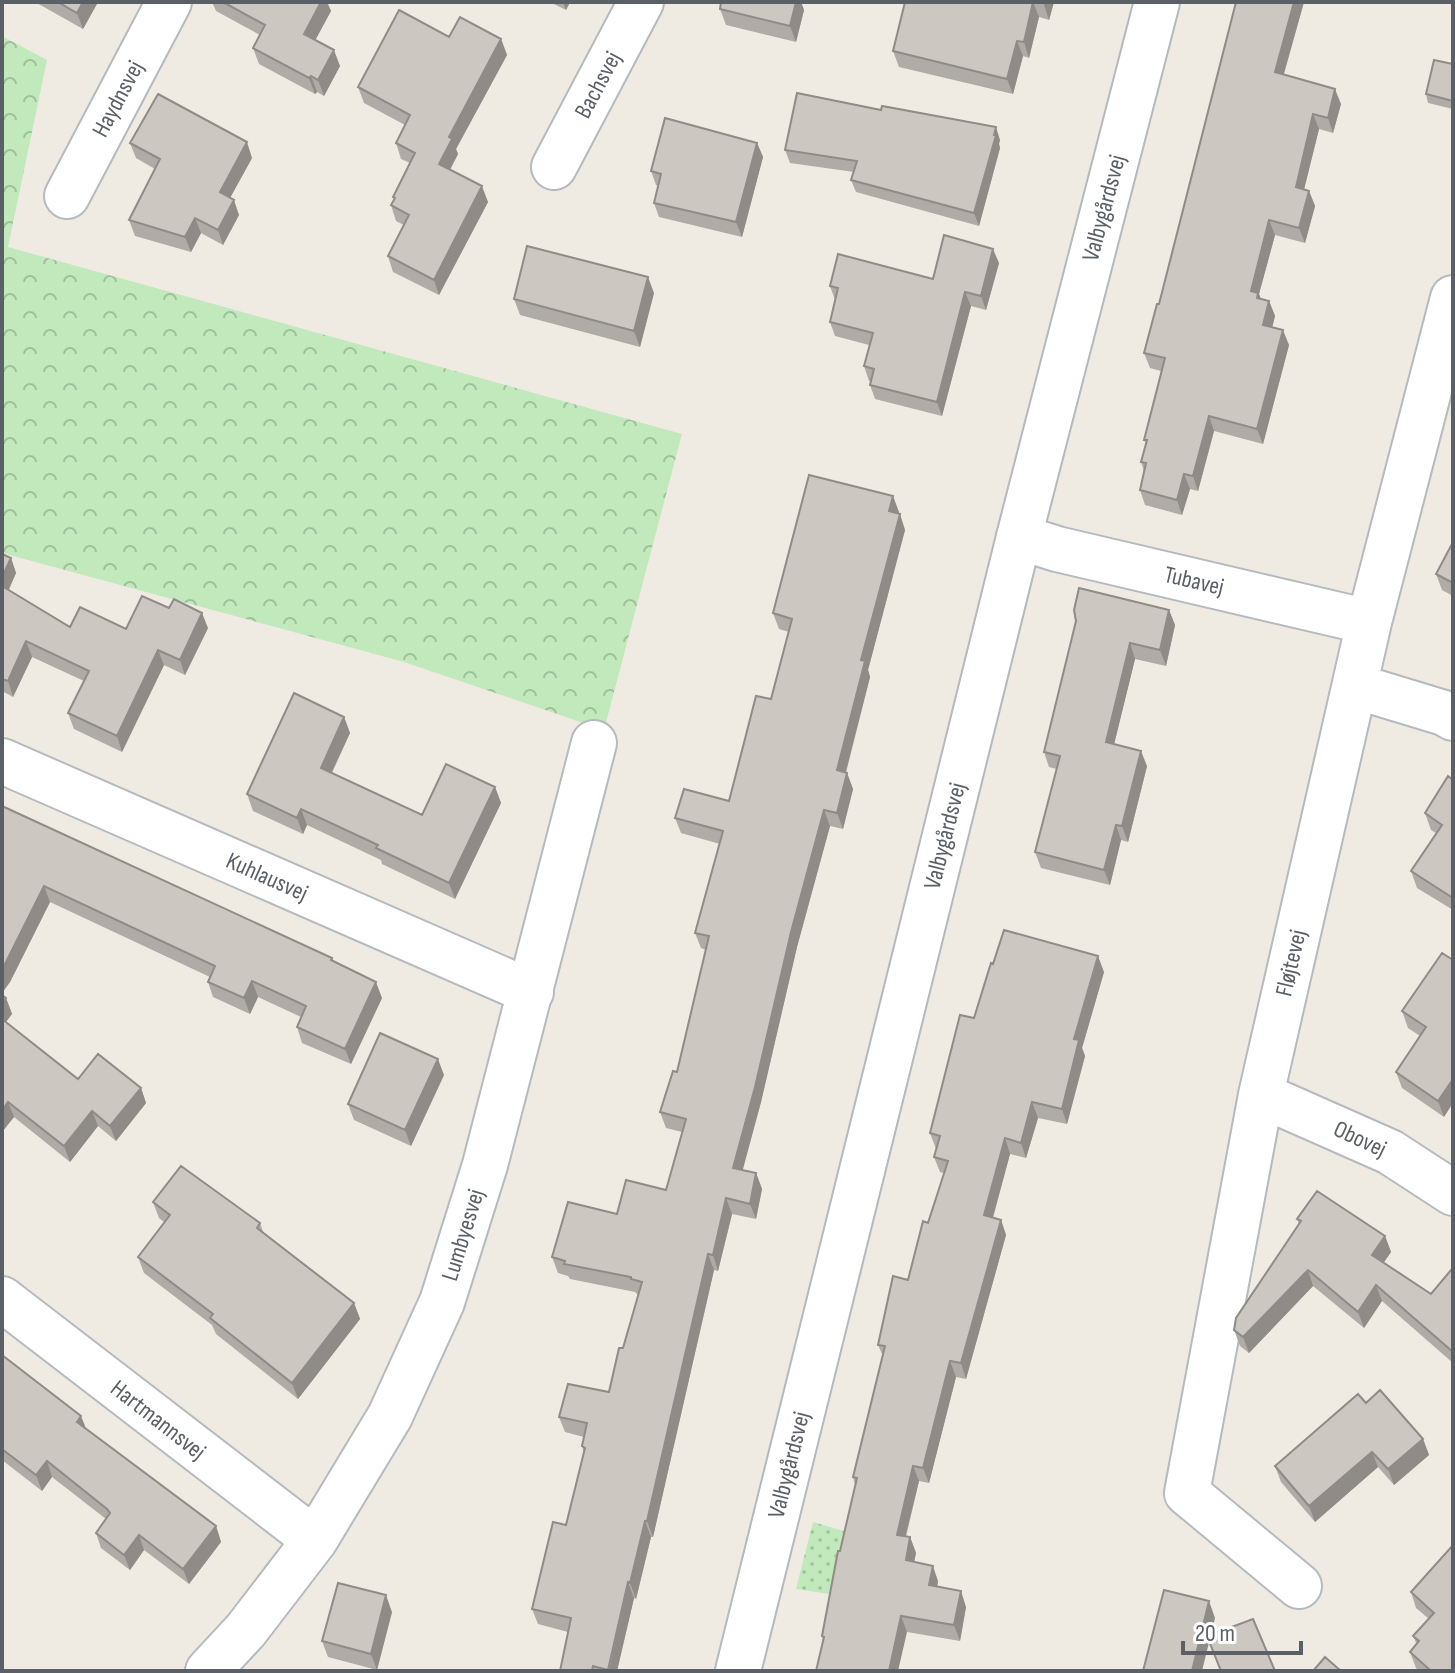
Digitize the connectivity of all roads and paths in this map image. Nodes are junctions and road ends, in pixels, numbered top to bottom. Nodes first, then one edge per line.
1 (169, 2) edge
2 (641, 2) edge
3 (1157, 2) edge
4 (554, 167) dead end
5 (67, 196) dead end
6 (1453, 298) edge
7 (1019, 537) junction
8 (1369, 622) junction
9 (1355, 686) junction
10 (1453, 718) edge
11 (594, 743) dead end
12 (2, 761) edge
13 (531, 992) junction
14 (1261, 1095) junction
15 (1453, 1193) edge
16 (2, 1299) edge
17 (315, 1540) junction
18 (1299, 1586) dead end
19 (208, 1671) edge
20 (738, 1671) edge

1 - 5 street, Haydnsvej
2 - 4 street, Bachsvej
3 - 7 street, Valbygårdsvej
6 - 8 street, Fløjtevej
7 - 8 street, Tubavej
7 - 20 street, Valbygårdsvej
8 - 9 street, Fløjtevej
9 - 10 street
9 - 14 street, Fløjtevej
11 - 13 street, Lumbyesvej
12 - 13 street, Kuhlausvej
13 - 17 street, Lumbyesvej
14 - 15 street, Obovej
14 - 18 street, Fløjtevej
16 - 17 street, Hartmannsvej
17 - 19 street, Lumbyesvej

